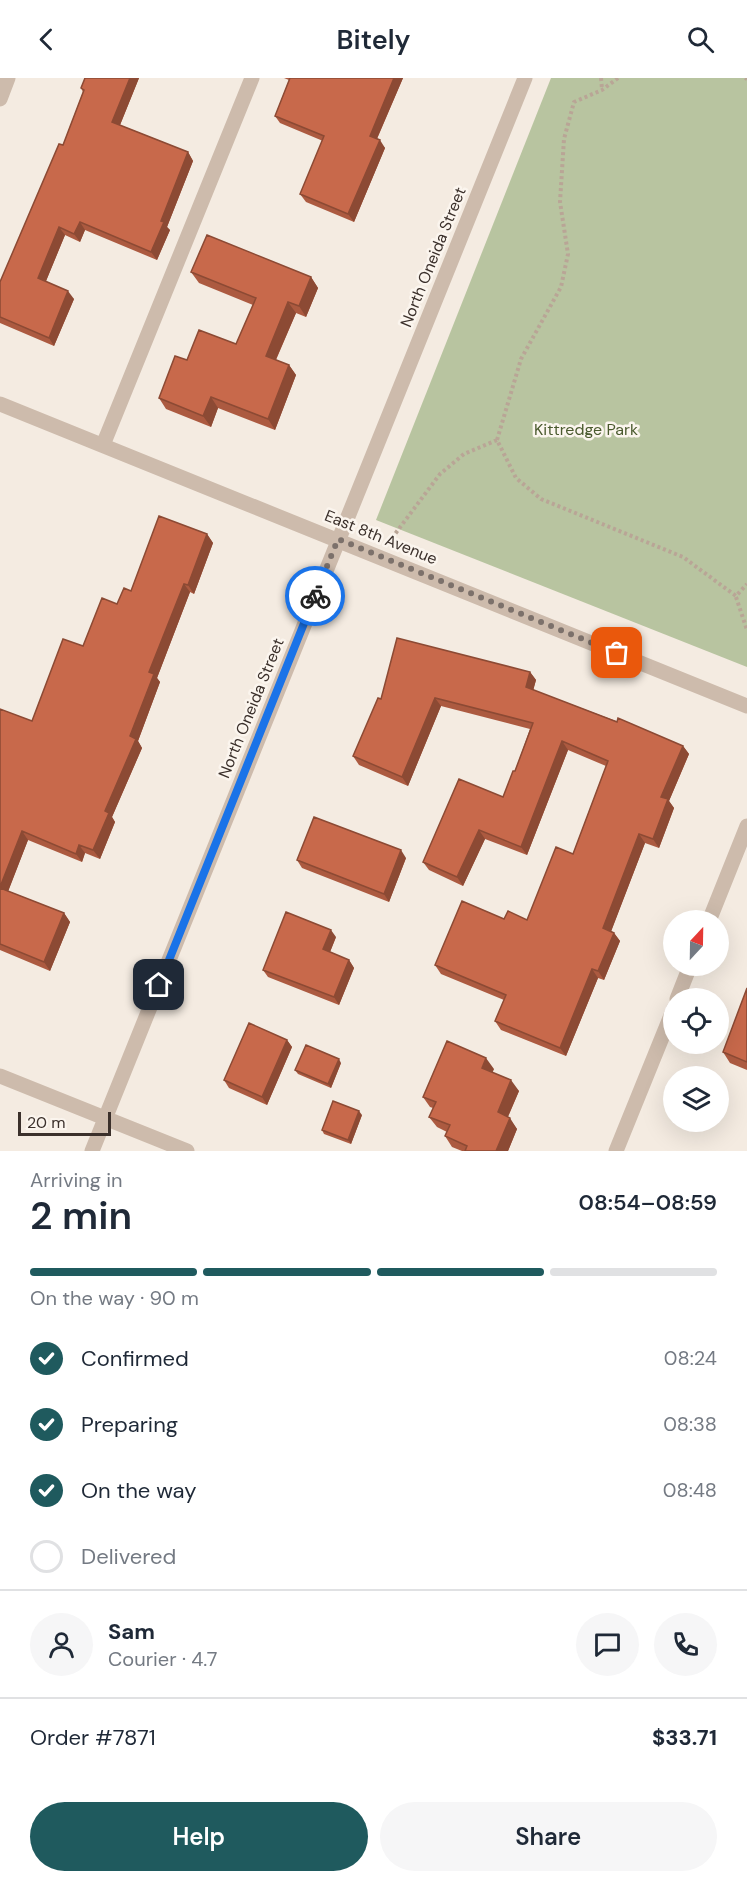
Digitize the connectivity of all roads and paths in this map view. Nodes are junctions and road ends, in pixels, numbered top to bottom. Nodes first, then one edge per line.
1 (8, 78) edge
2 (252, 78) edge
3 (525, 78) edge
4 (601, 78) edge
5 (618, 78) edge
6 (602, 90) junction
7 (0, 99) edge
8 (0, 404) edge
9 (497, 440) junction
10 (103, 445) junction
11 (338, 539) junction
12 (379, 556) junction
13 (747, 584) edge
14 (736, 597) junction
15 (747, 630) edge
16 (747, 706) edge
17 (747, 826) edge
18 (713, 910) edge
19 (663, 1035) edge
20 (0, 1076) edge
21 (105, 1118) junction
22 (92, 1151) edge
23 (187, 1151) edge
24 (616, 1151) edge

1 - 7 street
2 - 10 street
3 - 11 street, North Oneida Street
4 - 6 path
5 - 6 path
6 - 9 path
8 - 10 street, East 8th Avenue
9 - 12 path
9 - 14 path
10 - 11 street, East 8th Avenue
11 - 12 street, East 8th Avenue
11 - 21 street, North Oneida Street
12 - 16 street, East 8th Avenue
13 - 14 path
14 - 15 path
17 - 18 street
19 - 24 street
20 - 21 street
21 - 22 street, North Oneida Street
21 - 23 street

